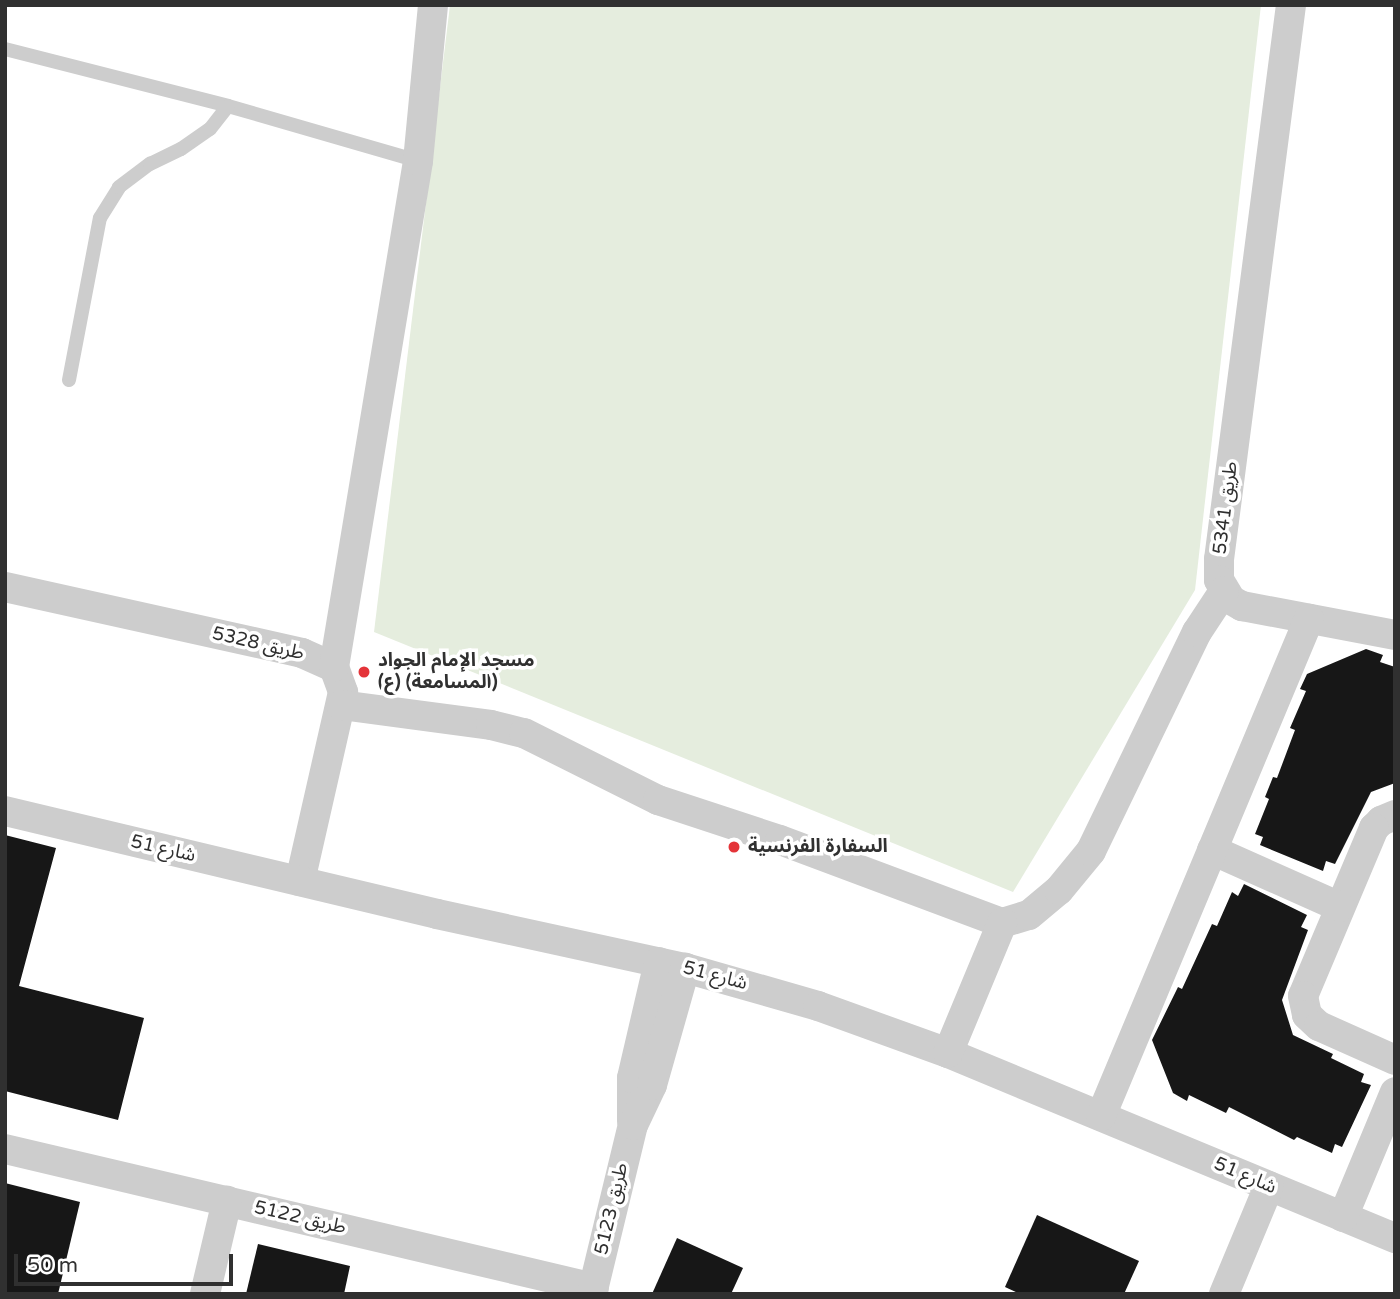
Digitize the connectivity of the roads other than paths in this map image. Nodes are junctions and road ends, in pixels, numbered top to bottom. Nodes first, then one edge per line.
1 (433, 5) edge
2 (1291, 5) edge
3 (5, 49) edge
4 (228, 106) junction
5 (418, 161) junction
6 (68, 380) dead end
7 (5, 587) edge
8 (1224, 591) junction
9 (1309, 619) junction
10 (1395, 635) edge
11 (334, 667) junction
12 (341, 705) junction
13 (5, 811) edge
14 (1395, 815) edge
15 (1212, 850) junction
16 (300, 881) junction
17 (1340, 907) junction
18 (1002, 923) junction
19 (672, 965) junction
20 (948, 1053) junction
21 (1395, 1060) edge
22 (1395, 1092) edge
23 (1101, 1116) junction
24 (5, 1149) edge
25 (1269, 1186) junction
26 (227, 1201) junction
27 (1343, 1217) junction
28 (1395, 1238) edge
29 (593, 1291) edge
30 (205, 1294) edge
31 (1224, 1294) edge

1 - 5 street
2 - 8 street, طريق 5341
3 - 4 lane
4 - 5 lane
4 - 6 lane
5 - 11 street
7 - 11 street, طريق 5328
8 - 9 street
8 - 18 street
9 - 10 street
9 - 15 street
11 - 12 street
12 - 16 street
12 - 18 street
13 - 16 street, شارع 51
14 - 17 street
15 - 17 street
15 - 23 street
16 - 19 street, شارع 51
17 - 21 street
18 - 20 street
19 - 20 street, شارع 51
19 - 29 street, طريق 5123
20 - 23 street, شارع 51
22 - 27 street
23 - 25 street, شارع 51
24 - 26 street, طريق 5122
25 - 27 street, شارع 51
25 - 31 street
26 - 29 street, طريق 5122
26 - 30 street
27 - 28 street, شارع 51

